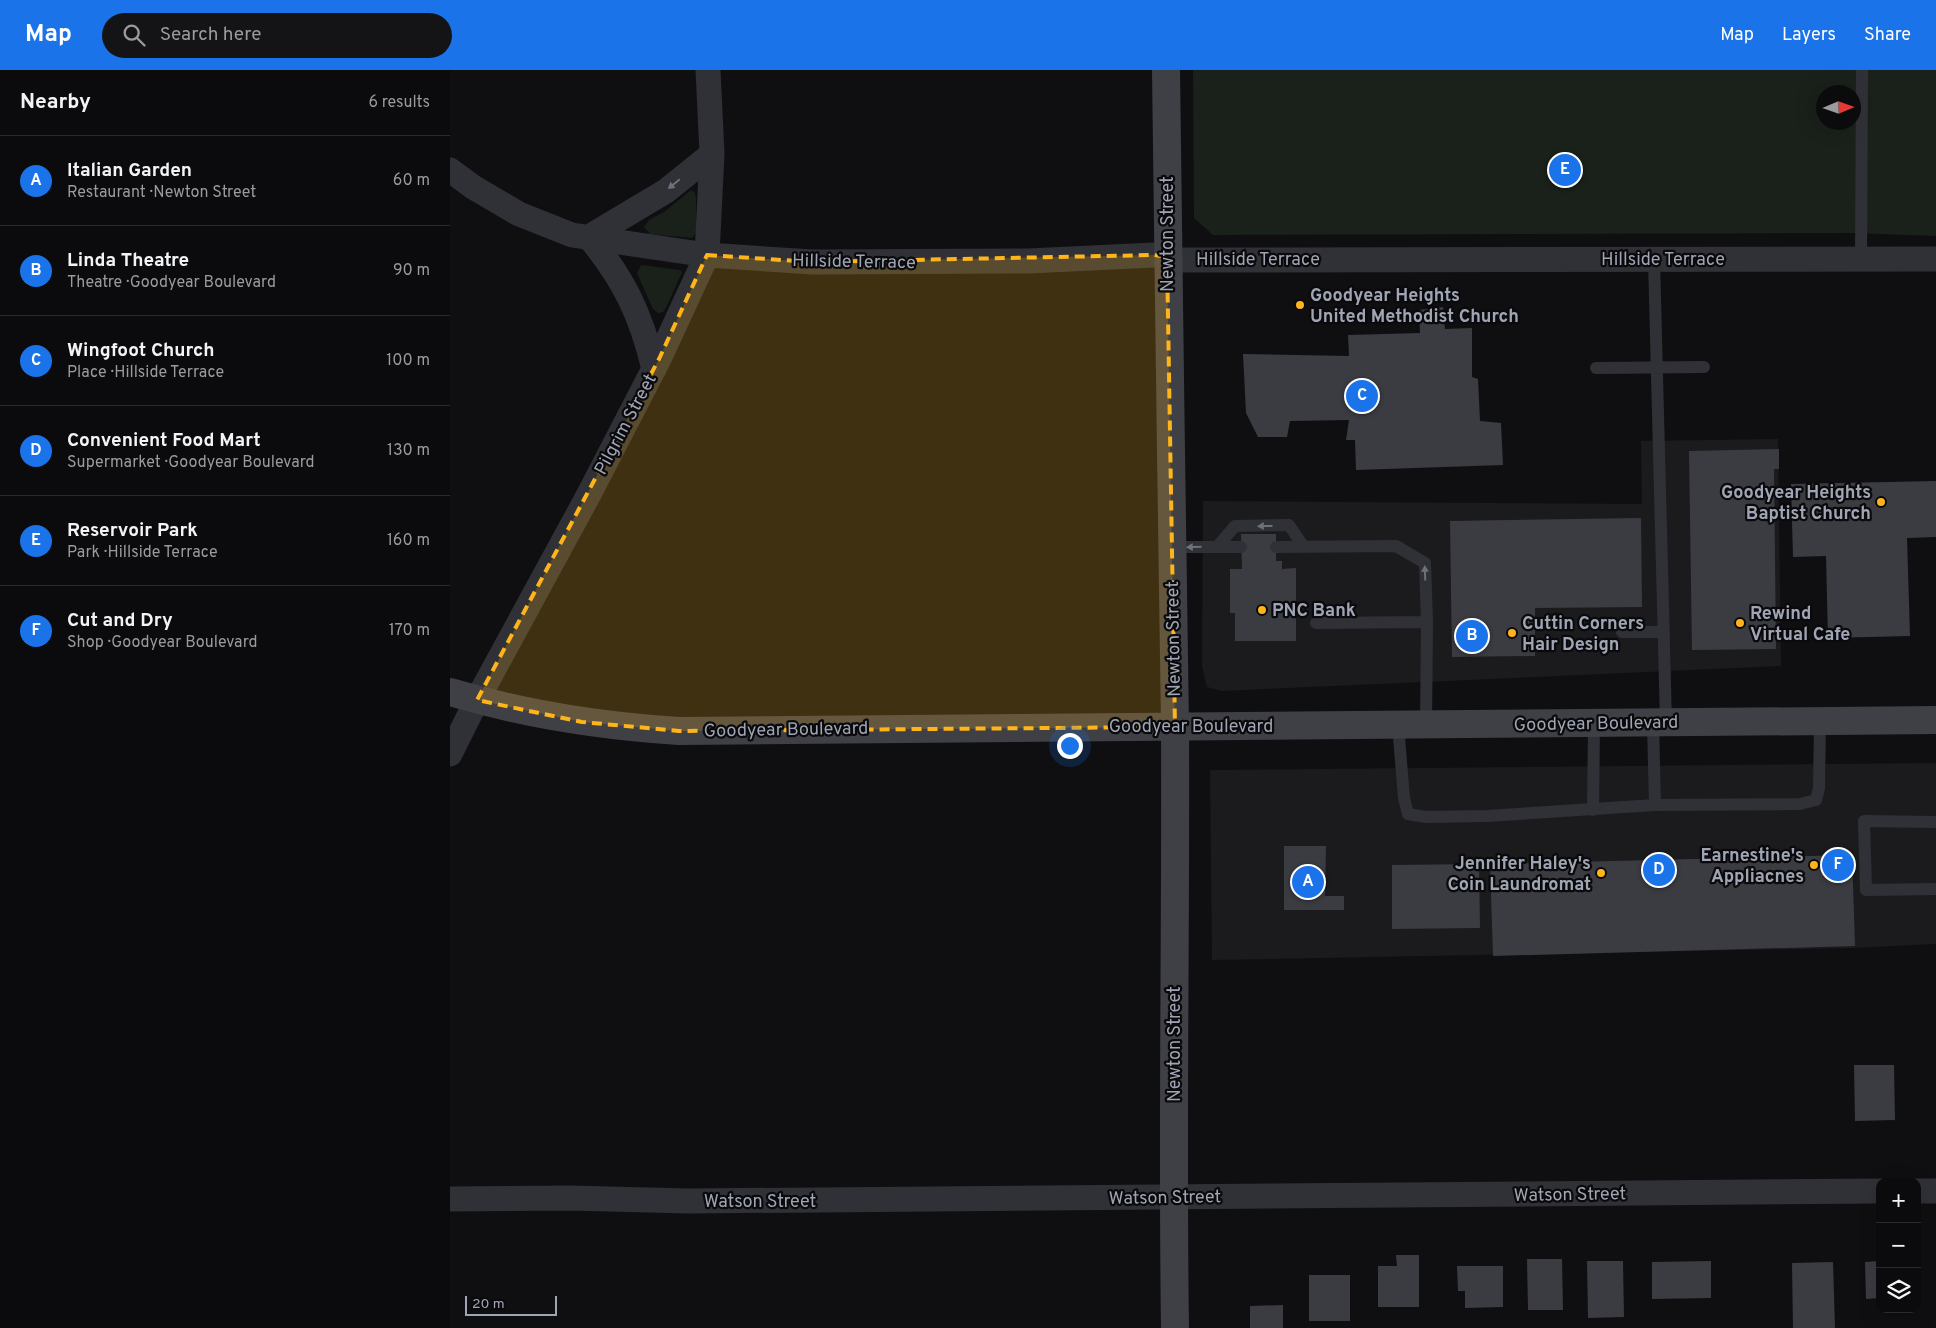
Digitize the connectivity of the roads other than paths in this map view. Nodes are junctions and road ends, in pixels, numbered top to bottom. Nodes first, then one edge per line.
1 (708, 70) edge
2 (1166, 70) edge
3 (1862, 70) edge
4 (712, 154) junction
5 (450, 170) edge
6 (589, 237) junction
7 (707, 255) junction
8 (1167, 257) junction
9 (1861, 258) junction
10 (1654, 259) junction
11 (1936, 259) edge
12 (1657, 367) junction
13 (1704, 367) dead end
14 (1596, 368) dead end
15 (654, 369) junction
16 (1303, 546) junction
17 (1172, 547) junction
18 (1217, 547) junction
19 (1241, 547) dead end
20 (1276, 547) dead end
21 (1427, 622) junction
22 (1316, 623) dead end
23 (1622, 632) dead end
24 (1664, 632) junction
25 (450, 692) edge
26 (477, 700) junction
27 (1936, 720) edge
28 (1820, 721) junction
29 (1594, 723) junction
30 (1659, 723) junction
31 (1398, 725) junction
32 (1426, 725) junction
33 (1175, 727) junction
34 (450, 754) edge
35 (1656, 805) junction
36 (1593, 810) junction
37 (1936, 822) edge
38 (1936, 889) edge
39 (450, 1185) edge
40 (1936, 1190) edge
41 (1876, 1191) edge
42 (1921, 1191) edge
43 (1173, 1198) junction
44 (450, 1199) edge
45 (487, 1199) junction
46 (1175, 1328) edge

1 - 4 street, Pilgrim Street
2 - 8 street, Newton Street
3 - 9 lane
4 -> 6 street
4 - 7 street, Pilgrim Street
5 - 6 street, Hillside Terrace
6 - 7 street, Hillside Terrace
6 - 15 street
7 - 8 street, Hillside Terrace
7 - 15 street, Pilgrim Street
8 - 10 street, Hillside Terrace
8 - 17 street, Newton Street
9 - 10 street, Hillside Terrace
9 - 11 street, Hillside Terrace
10 - 12 lane
12 - 13 lane
12 - 14 lane
12 - 24 lane
15 - 26 street, Pilgrim Street
16 -> 18 lane
16 - 20 lane
21 -> 16 lane
18 -> 17 lane
17 - 33 street, Newton Street
18 - 19 lane
21 - 22 lane
21 - 32 lane
23 - 24 lane
24 - 30 lane
25 - 26 street, Goodyear Boulevard
26 - 33 street, Goodyear Boulevard
26 - 34 street, Pilgrim Street
27 - 28 street, Goodyear Boulevard
28 - 30 street, Goodyear Boulevard
28 - 35 lane
29 - 30 street, Goodyear Boulevard
29 - 32 street, Goodyear Boulevard
29 - 36 lane
30 - 35 lane
31 - 32 street, Goodyear Boulevard
31 - 33 street, Goodyear Boulevard
31 - 36 lane
33 - 43 street, Newton Street
35 - 36 lane
37 - 38 lane
39 - 45 street
40 - 42 street
41 - 43 street, Watson Street
43 - 45 street, Watson Street
43 - 46 street, Newton Street
44 - 45 street, Watson Street

